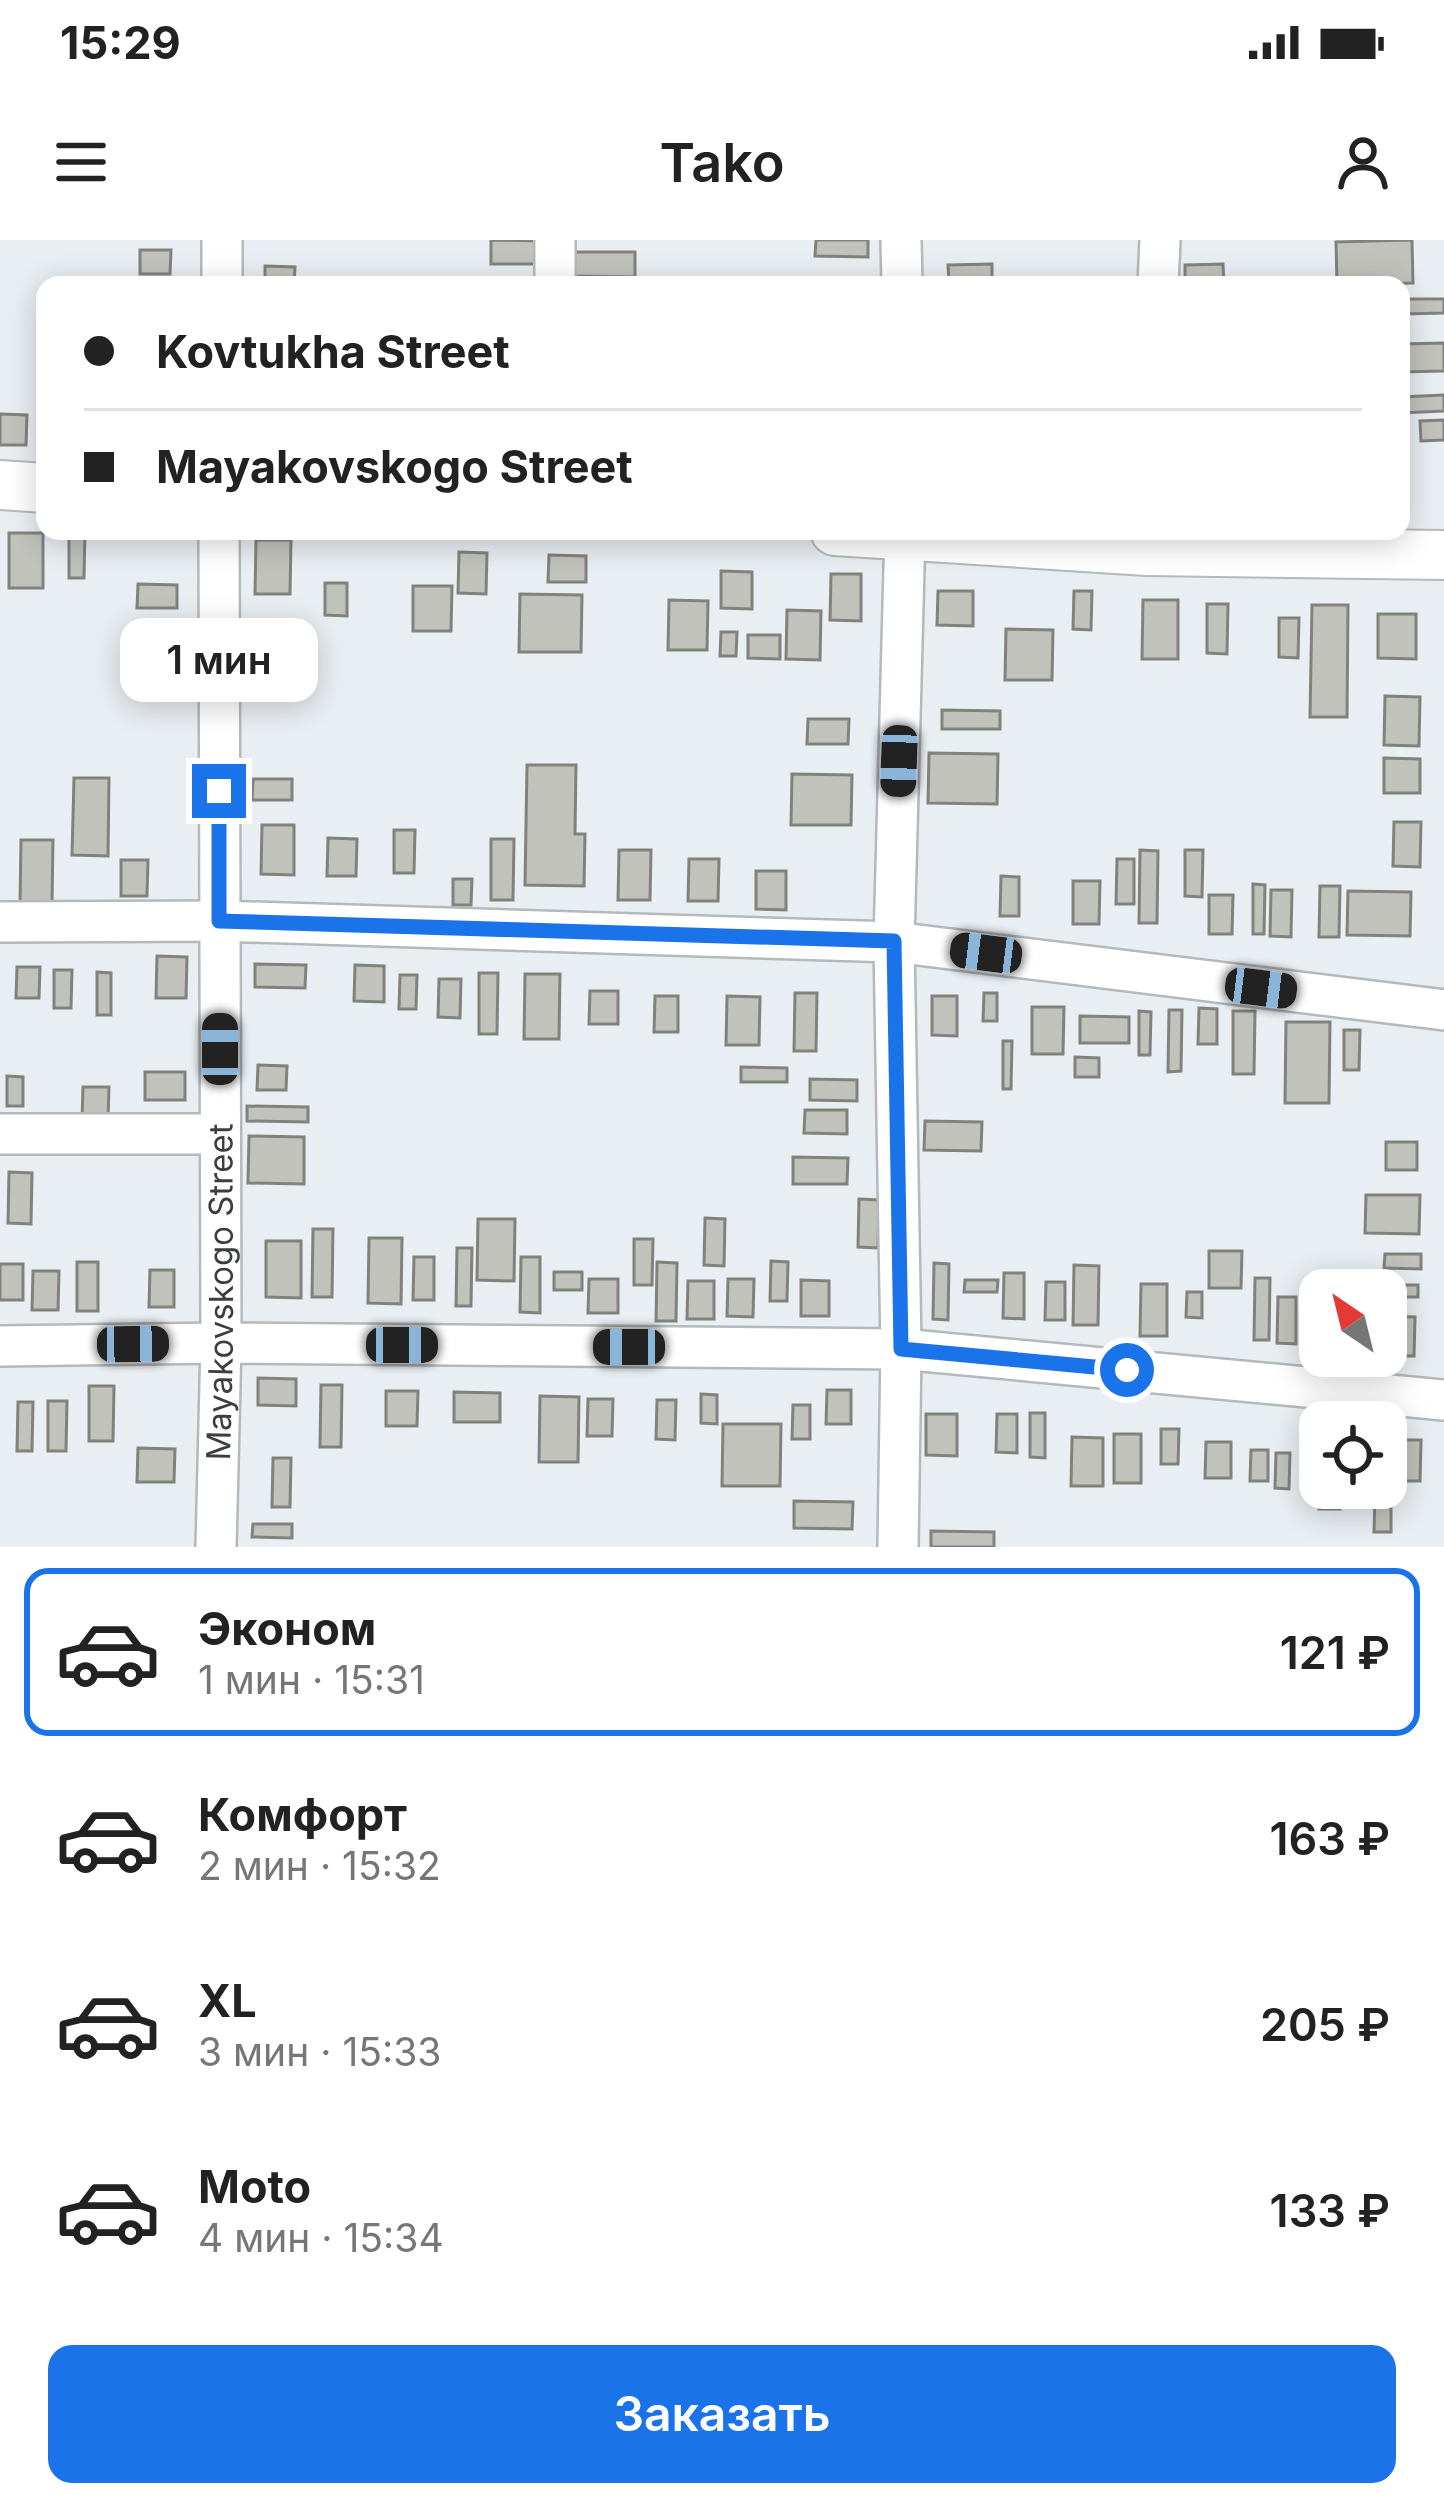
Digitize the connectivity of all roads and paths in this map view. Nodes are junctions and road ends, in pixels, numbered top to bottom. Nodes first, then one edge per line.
1 (222, 240) edge
2 (555, 240) edge
3 (901, 240) edge
4 (1160, 240) edge
5 (222, 276) edge
6 (555, 276) edge
7 (902, 276) edge
8 (1159, 276) edge
9 (0, 485) edge
10 (36, 487) edge
11 (219, 540) edge
12 (905, 540) edge
13 (1118, 540) edge
14 (1148, 541) edge
15 (1444, 555) edge
16 (219, 921) junction
17 (0, 922) edge
18 (894, 941) junction
19 (1444, 1010) edge
20 (0, 1134) edge
21 (220, 1135) junction
22 (221, 1343) junction
23 (0, 1346) edge
24 (901, 1349) junction
25 (1444, 1400) edge
26 (216, 1547) edge
27 (898, 1547) edge

1 - 5 street
2 - 6 street
3 - 7 street
4 - 8 street
9 - 10 main road
11 - 16 street, Mayakovskogo Street
12 - 18 street
13 - 14 main road
14 - 15 main road
16 - 17 street
16 - 18 street
16 - 21 street, Mayakovskogo Street
18 - 19 street
18 - 24 street
20 - 21 street
21 - 22 street, Mayakovskogo Street
22 - 23 street
22 - 24 street
22 - 26 street, Mayakovskogo Street
24 - 25 street
24 - 27 street

